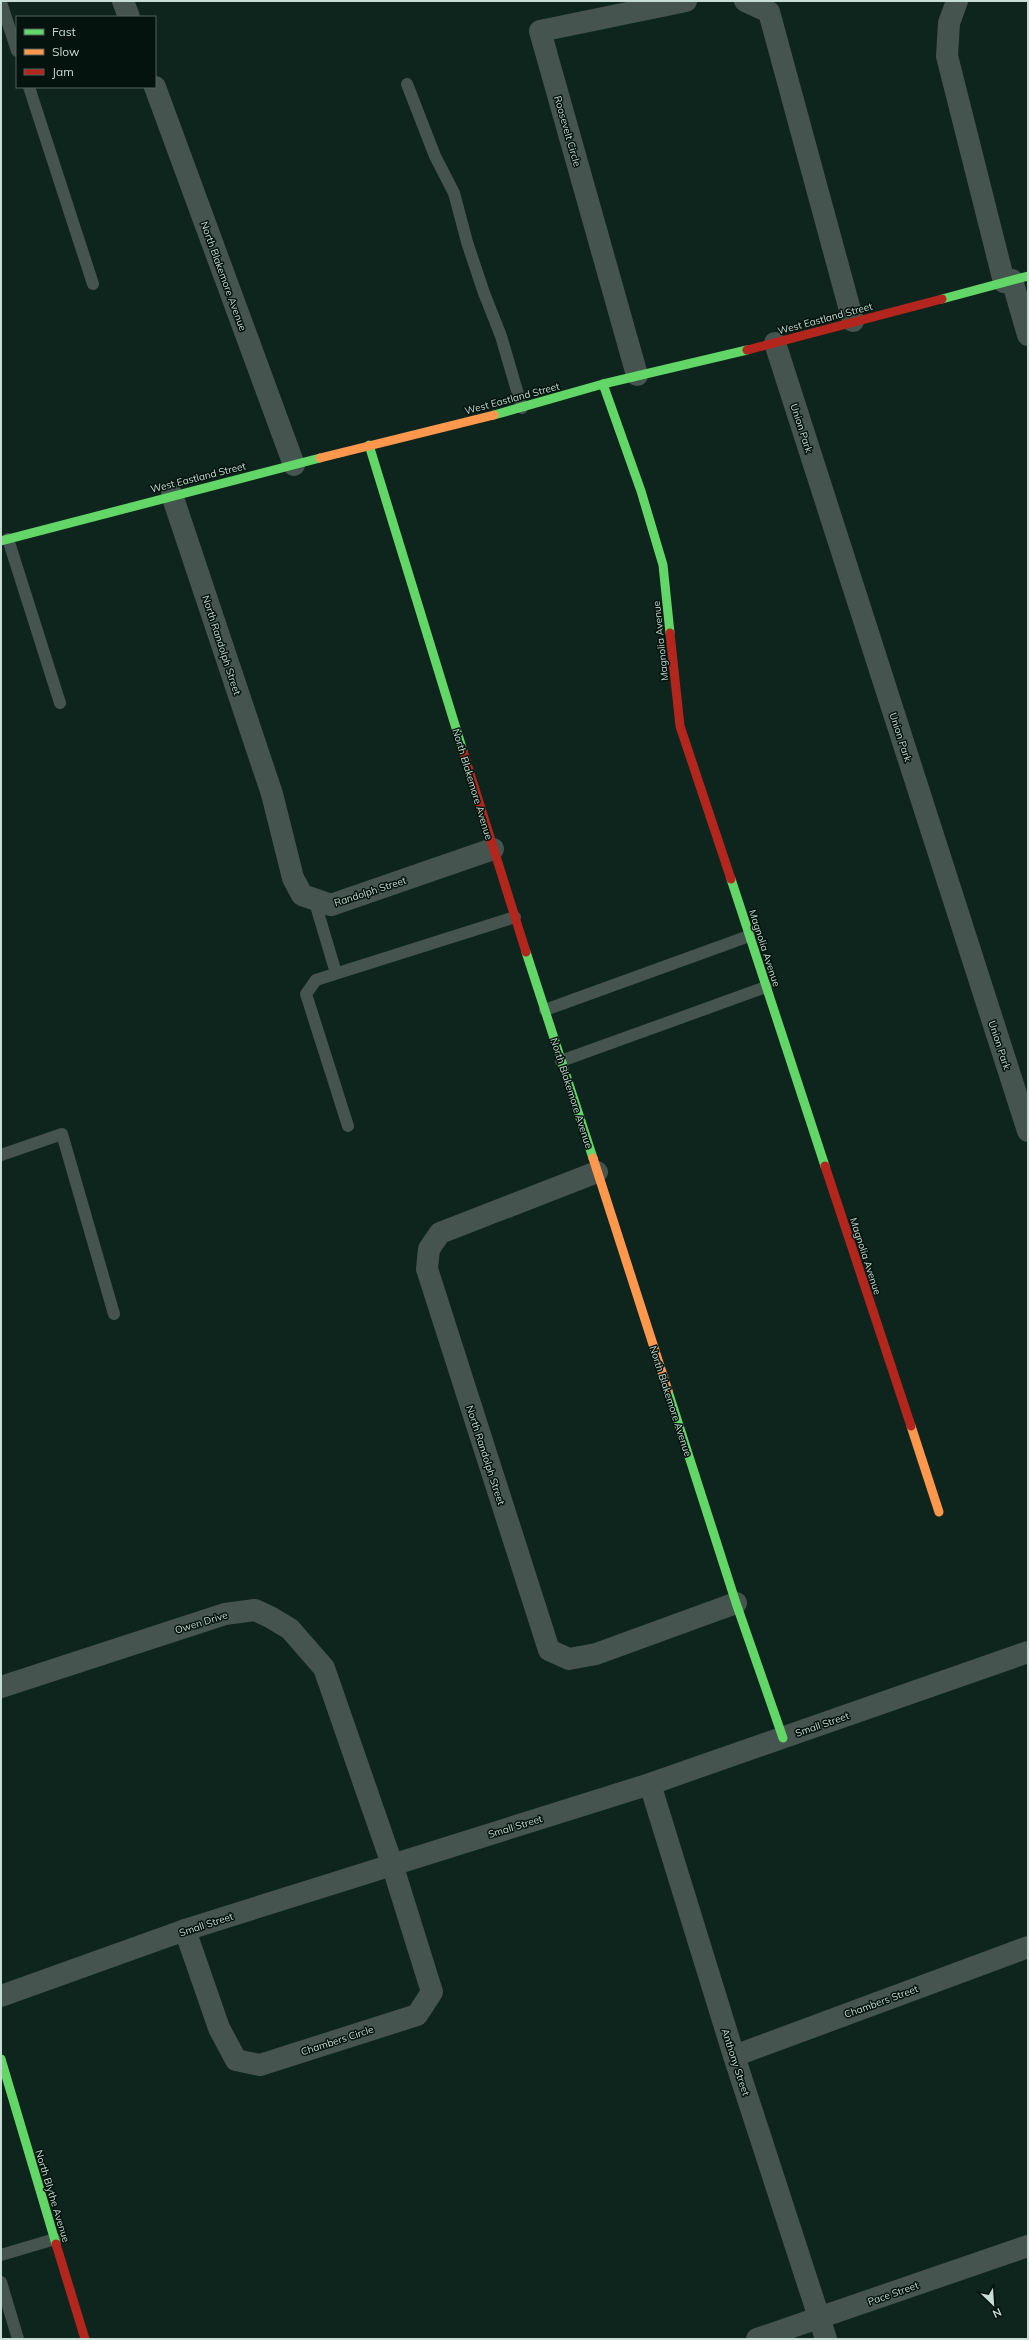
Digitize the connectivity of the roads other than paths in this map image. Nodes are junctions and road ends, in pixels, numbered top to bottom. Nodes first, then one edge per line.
1 (123, 1) edge
2 (686, 1) edge
3 (745, 1) edge
4 (957, 1) edge
5 (1, 2) edge
6 (129, 16) edge
7 (16, 48) edge
8 (407, 84) dead end
9 (29, 88) edge
10 (154, 88) edge
11 (1014, 280) edge
12 (93, 284) dead end
13 (853, 321) junction
14 (1028, 335) edge
15 (774, 343) junction
16 (637, 375) junction
17 (603, 384) junction
18 (522, 408) junction
19 (369, 445) junction
20 (294, 465) junction
21 (172, 495) junction
22 (5, 540) edge
23 (60, 703) dead end
24 (272, 794) joint
25 (493, 849) junction
26 (314, 899) junction
27 (515, 917) junction
28 (749, 936) junction
29 (336, 973) junction
30 (766, 987) junction
31 (545, 1010) junction
32 (562, 1061) junction
33 (348, 1126) dead end
34 (1028, 1131) edge
35 (1, 1155) edge
36 (597, 1172) junction
37 (114, 1314) dead end
38 (939, 1512) dead end
39 (736, 1603) junction
40 (1028, 1652) edge
41 (1, 1687) edge
42 (783, 1738) junction
43 (650, 1784) junction
44 (392, 1864) junction
45 (185, 1930) junction
46 (1028, 1947) edge
47 (1, 1996) edge
48 (734, 2056) junction
49 (1, 2059) edge
50 (54, 2239) junction
51 (1028, 2246) edge
52 (1, 2255) edge
53 (1, 2282) edge
54 (820, 2318) junction
55 (18, 2339) edge
56 (84, 2339) edge
57 (757, 2339) edge
58 (826, 2339) edge

1 - 6 street
2 - 16 street, Roosevelt Circle
3 - 13 street
4 - 11 street
5 - 7 lane
8 - 18 lane
9 - 12 lane
10 - 20 street, North Blakemore Avenue
11 - 13 street, West Eastland Street
11 - 14 street
13 - 15 street, West Eastland Street
15 - 16 street, West Eastland Street
15 - 34 street, Union Park
16 - 17 street, West Eastland Street
17 - 18 street, West Eastland Street
17 - 28 street, Magnolia Avenue
18 - 19 street, West Eastland Street
19 - 20 street, West Eastland Street
19 - 25 street, North Blakemore Avenue
20 - 21 street, West Eastland Street
21 - 22 street, West Eastland Street
21 - 24 street, North Randolph Street
22 - 23 lane
24 - 26 street, Randolph Street
25 - 26 street, Randolph Street
25 - 27 street, North Blakemore Avenue
26 - 29 lane
27 - 29 lane
27 - 31 street, North Blakemore Avenue
28 - 30 street, Magnolia Avenue
28 - 31 lane
29 - 33 lane
30 - 32 lane
30 - 38 street, Magnolia Avenue
31 - 32 street, North Blakemore Avenue
32 - 36 street, North Blakemore Avenue
35 - 37 lane
36 - 39 street, North Blakemore Avenue
36 - 39 street, North Randolph Street
39 - 42 street, North Blakemore Avenue
40 - 42 street, Small Street
41 - 44 street, Owen Drive
42 - 43 street, Small Street
43 - 44 street, Small Street
43 - 48 street, Anthony Street
44 - 45 street, Small Street
44 - 45 street, Chambers Circle
45 - 47 street, Small Street
46 - 48 street, Chambers Street
48 - 54 street, Anthony Street
49 - 50 street, North Blythe Avenue
50 - 52 lane
50 - 56 street, North Blythe Avenue
51 - 54 street, Pace Street
53 - 55 lane
54 - 57 street, Pace Street
54 - 58 street, Anthony Street

